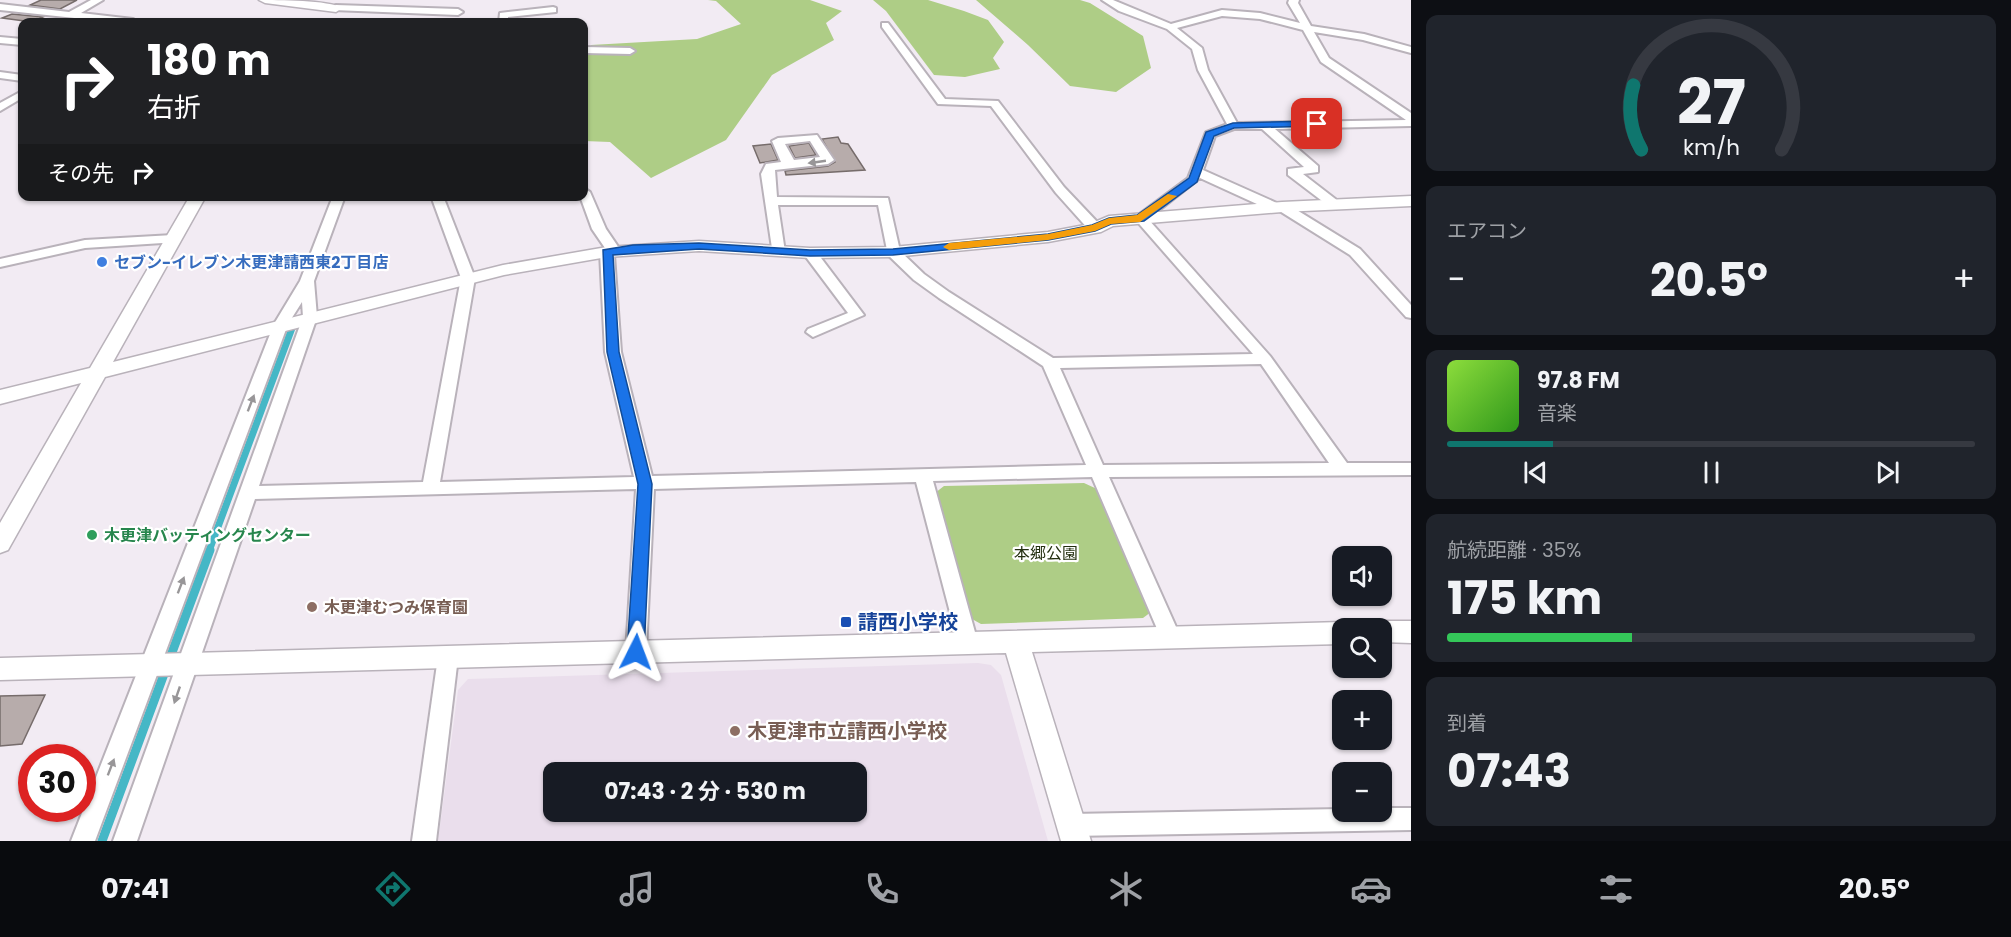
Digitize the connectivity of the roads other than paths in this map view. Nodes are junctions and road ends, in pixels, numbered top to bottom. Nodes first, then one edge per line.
1 (98, 0) edge
2 (265, 0) edge
3 (461, 0) edge
4 (1107, 0) edge
5 (1294, 0) edge
6 (340, 4) edge
7 (553, 5) edge
8 (0, 7) edge
9 (422, 11) junction
10 (458, 12) junction
11 (71, 15) junction
12 (98, 18) edge
13 (325, 18) edge
14 (417, 18) edge
15 (456, 18) edge
16 (503, 18) edge
17 (885, 25) dead end
18 (1170, 27) junction
19 (1306, 28) junction
20 (0, 40) edge
21 (18, 42) edge
22 (588, 50) edge
23 (1411, 50) edge
24 (630, 51) dead end
25 (0, 75) edge
26 (18, 77) edge
27 (18, 97) edge
28 (0, 108) edge
29 (1410, 123) edge
30 (1233, 126) junction
31 (1265, 126) junction
32 (790, 163) dead end
33 (1196, 172) junction
34 (195, 201) edge
35 (337, 201) edge
36 (439, 201) edge
37 (588, 201) edge
38 (771, 201) junction
39 (1411, 201) edge
40 (1334, 204) junction
41 (1279, 207) junction
42 (1140, 218) junction
43 (1095, 228) junction
44 (173, 239) junction
45 (611, 252) junction
46 (778, 252) junction
47 (893, 252) junction
48 (810, 253) junction
49 (0, 262) edge
50 (468, 278) junction
51 (307, 281) junction
52 (1411, 314) edge
53 (310, 317) junction
54 (281, 324) junction
55 (813, 332) dead end
56 (1265, 359) junction
57 (1050, 363) junction
58 (98, 371) junction
59 (0, 397) edge
60 (1342, 469) junction
61 (1411, 469) edge
62 (1098, 471) junction
63 (923, 476) junction
64 (645, 484) junction
65 (430, 490) junction
66 (248, 494) junction
67 (0, 544) edge
68 (1392, 632) edge
69 (1411, 632) edge
70 (1332, 633) edge
71 (1170, 638) junction
72 (1016, 642) junction
73 (968, 643) junction
74 (636, 652) junction
75 (448, 657) junction
76 (169, 665) junction
77 (0, 669) edge
78 (1411, 819) edge
79 (1074, 833) edge
80 (83, 841) edge
81 (125, 841) edge
82 (424, 841) edge

1 - 11 street
2 - 6 street
3 - 10 street
4 - 18 street
5 - 19 street
6 - 9 street
6 - 13 street
7 - 16 street
8 - 11 street
9 - 10 street
9 - 14 street
10 - 15 street
11 - 12 street
17 - 43 street
18 - 19 street
18 - 30 street
19 - 23 street
19 - 29 street
20 - 21 street
22 - 24 street
25 - 26 street
27 - 28 street
29 - 31 street
30 - 31 street
30 - 33 street
31 - 40 street
32 - 38 street
33 - 41 street
33 - 42 street
34 - 44 street
35 - 51 street
36 - 50 street
37 - 45 street
38 - 46 street
38 - 47 street
39 - 40 street
40 - 41 street
41 - 42 street
41 - 52 street
42 - 43 street
42 - 56 street
43 - 47 street
44 - 49 street
44 - 58 street
45 - 46 street
45 - 50 street
45 - 64 street
46 - 48 street
47 - 48 street
47 - 57 street
48 - 55 street
50 - 53 street
50 - 65 street
51 - 53 street
51 - 54 street
53 - 54 street
53 - 66 street
54 - 58 street
76 -> 54 street
56 - 57 street
56 - 60 street
57 - 62 street
58 - 59 street
58 - 67 street
60 - 61 street
60 - 62 street
62 - 63 street
62 - 71 street
63 - 64 street
63 - 73 street
64 - 65 street
64 - 74 street
65 - 66 street
66 - 76 street
68 - 69 street
70 - 71 street
71 - 72 street
72 - 73 street
72 - 79 street
73 - 74 street
74 - 75 street
75 - 76 street
75 - 82 street
76 - 77 street
80 -> 76 street
76 -> 81 street
78 - 79 street

